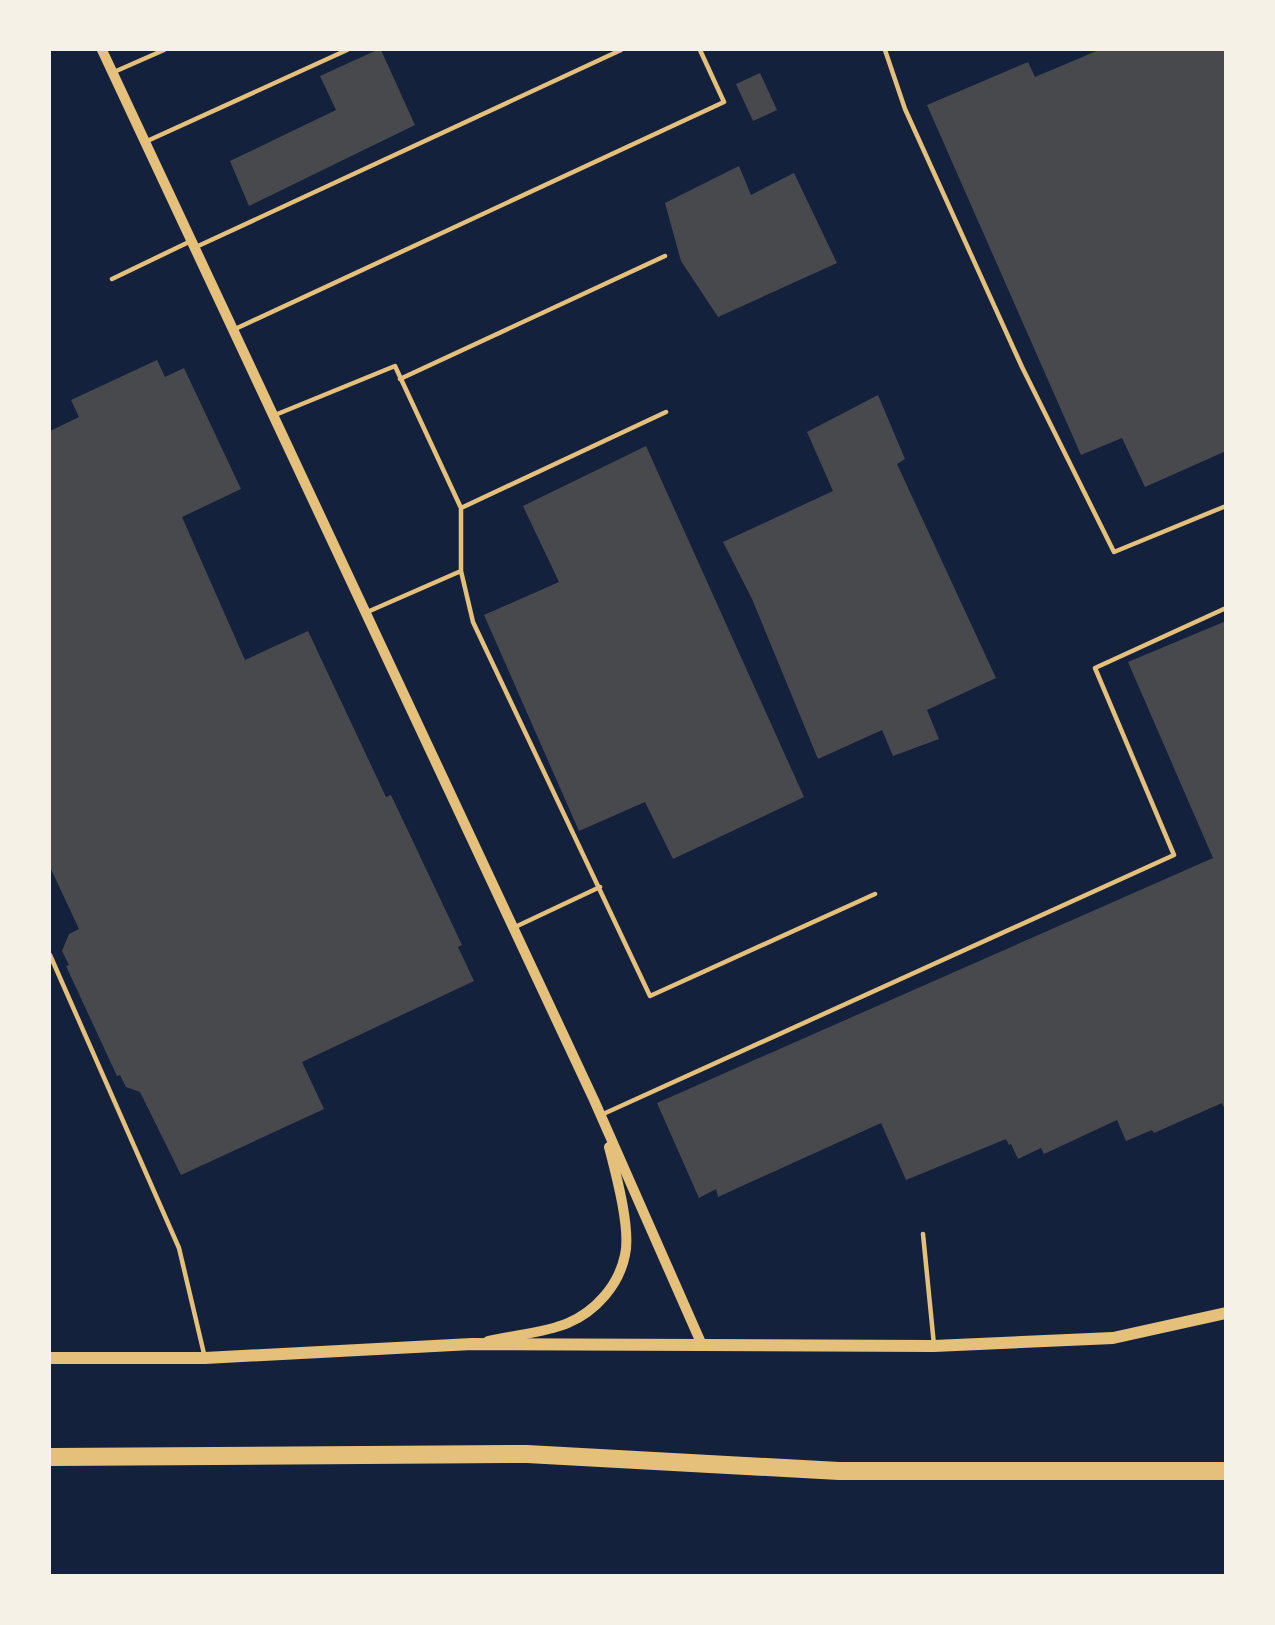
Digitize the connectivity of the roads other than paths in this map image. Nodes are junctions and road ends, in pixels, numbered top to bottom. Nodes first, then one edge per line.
1 (102, 50) edge
2 (164, 50) edge
3 (347, 50) edge
4 (621, 50) edge
5 (700, 50) edge
6 (885, 50) edge
7 (112, 73) junction
8 (145, 142) junction
9 (195, 244) junction
10 (665, 256) dead end
11 (112, 279) dead end
12 (233, 330) junction
13 (400, 379) junction
14 (666, 412) dead end
15 (275, 415) junction
16 (1226, 506) edge
17 (461, 508) junction
18 (461, 571) junction
19 (1226, 608) edge
20 (365, 613) junction
21 (600, 887) junction
22 (874, 894) dead end
23 (513, 928) junction
24 (50, 955) edge
25 (601, 1114) junction
26 (923, 1234) dead end
27 (1226, 1313) edge
28 (472, 1344) junction
29 (702, 1345) junction
30 (934, 1346) junction
31 (50, 1358) edge
32 (205, 1358) junction
33 (50, 1456) edge
34 (1226, 1471) edge

1 - 7 street
2 - 7 lane
3 - 8 lane
4 - 9 lane
5 - 12 lane
6 - 16 lane
7 - 8 street
8 - 9 street
9 - 11 lane
9 - 12 street
10 - 13 lane
12 - 15 street
13 - 15 lane
13 - 17 lane
14 - 17 lane
15 - 20 street
17 - 18 lane
18 - 20 lane
18 - 21 lane
19 - 25 lane
20 - 23 street
21 - 22 lane
21 - 23 lane
23 - 25 street
24 - 32 lane
25 - 28 street
25 - 29 street
26 - 30 lane
27 - 30 main road
28 - 29 main road
28 - 32 main road
29 - 30 main road
31 - 32 main road
33 - 34 highway

